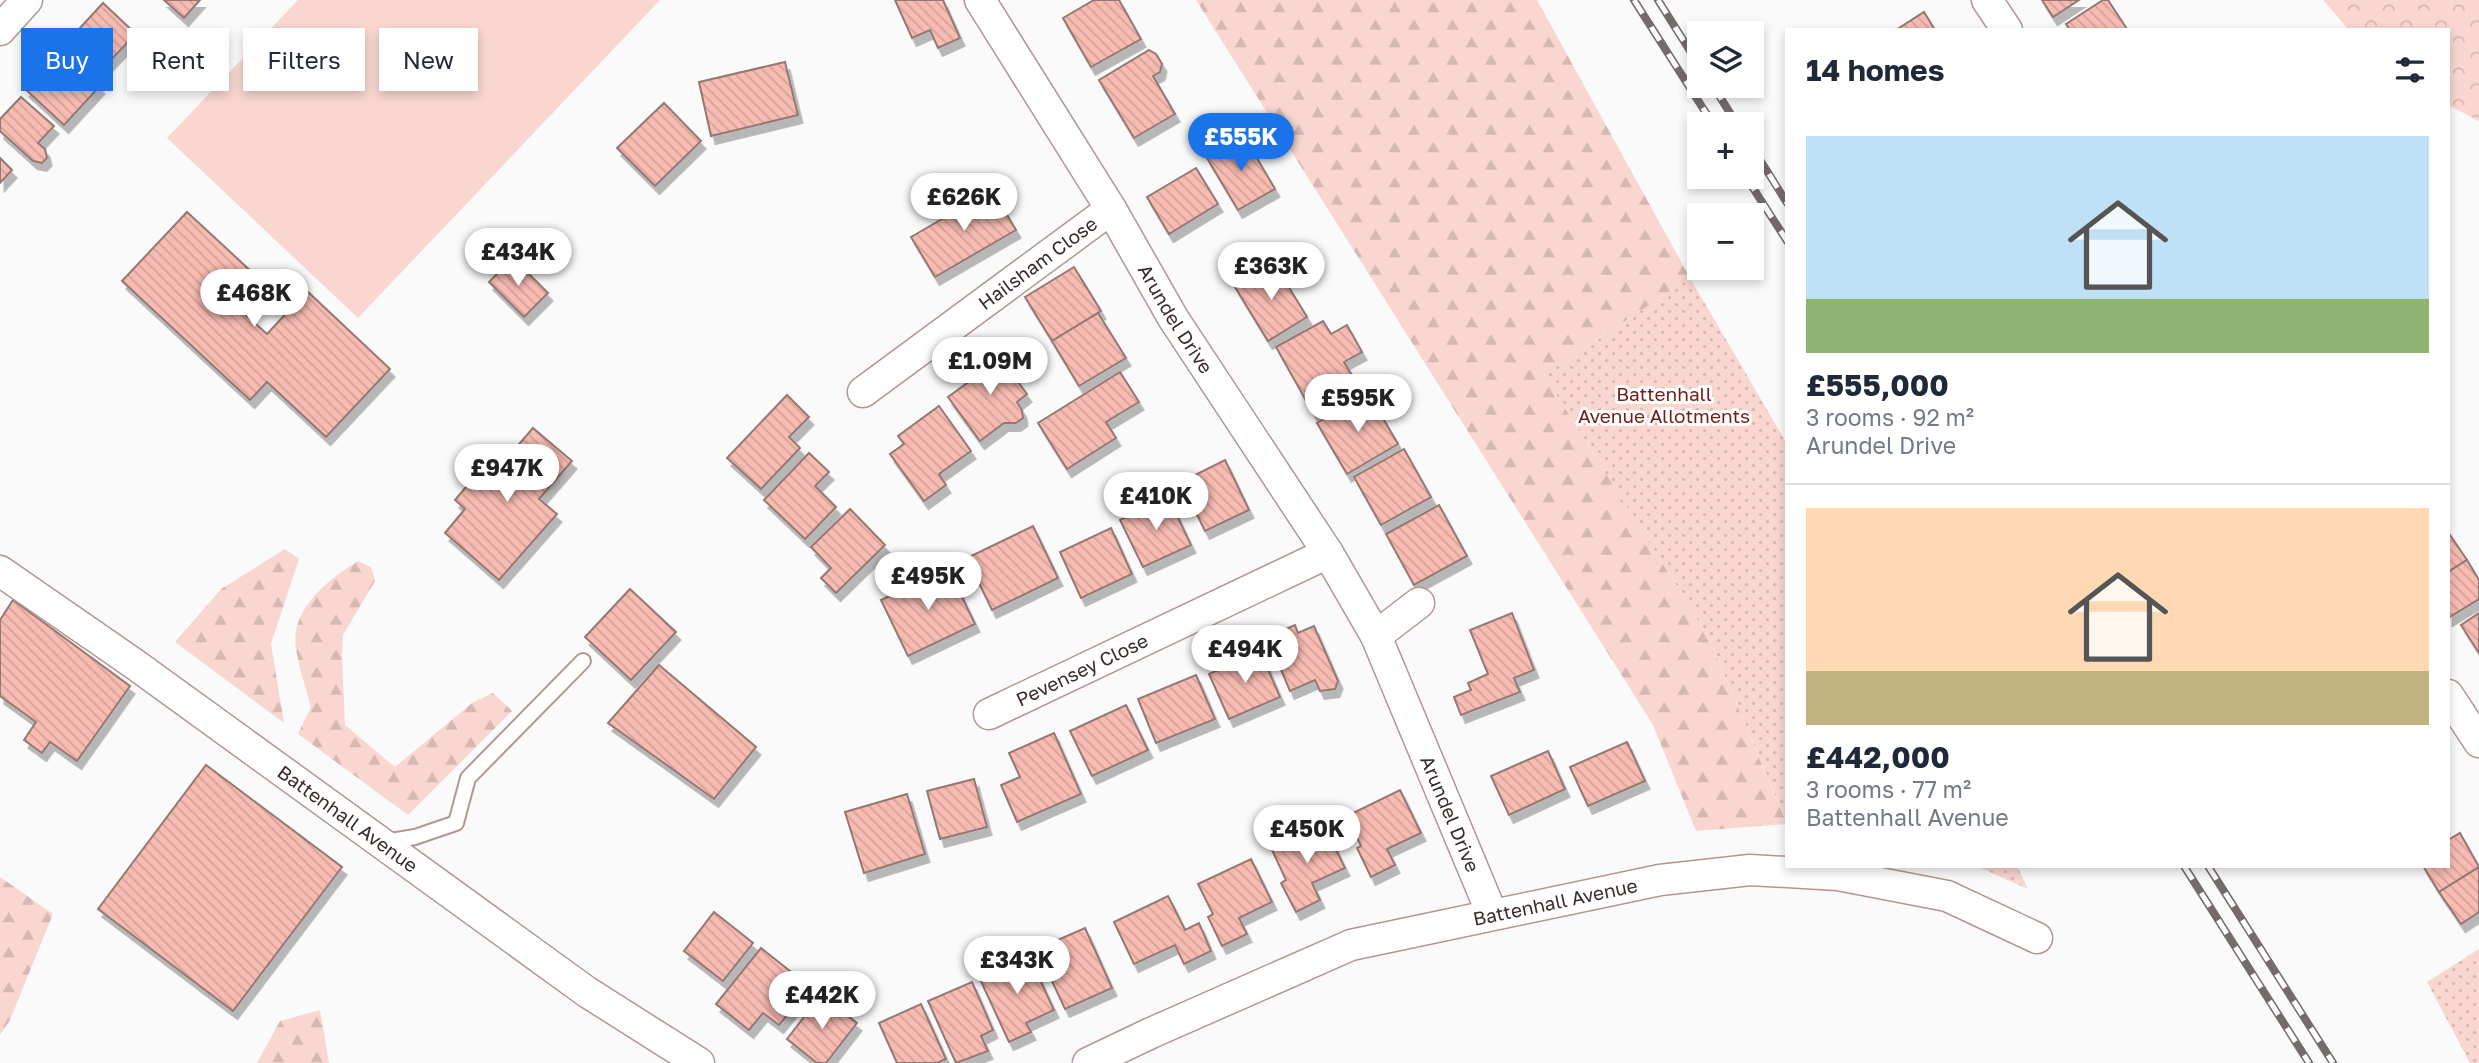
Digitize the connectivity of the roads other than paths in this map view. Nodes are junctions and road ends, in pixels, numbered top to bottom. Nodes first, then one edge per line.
1 (27, 0) edge
2 (980, 0) edge
3 (1987, 0) edge
4 (2006, 28) edge
5 (0, 30) edge
6 (1111, 209) junction
7 (863, 392) dead end
8 (1328, 554) junction
9 (0, 571) edge
10 (1419, 603) dead end
11 (1376, 636) junction
12 (583, 662) dead end
13 (2450, 698) edge
14 (989, 714) dead end
15 (2479, 742) edge
16 (380, 842) junction
17 (1492, 914) junction
18 (2036, 938) dead end
19 (699, 1063) edge
20 (1088, 1063) edge

1 - 5 street
2 - 6 street, Arundel Drive
3 - 4 street
6 - 7 street, Hailsham Close
6 - 8 street, Arundel Drive
8 - 11 street, Arundel Drive
8 - 14 street, Pevensey Close
9 - 16 street, Battenhall Avenue
10 - 11 street
11 - 17 street, Arundel Drive
12 - 16 lane
13 - 15 street
16 - 19 street, Battenhall Avenue
17 - 18 street, Battenhall Avenue
17 - 20 street, Battenhall Avenue

